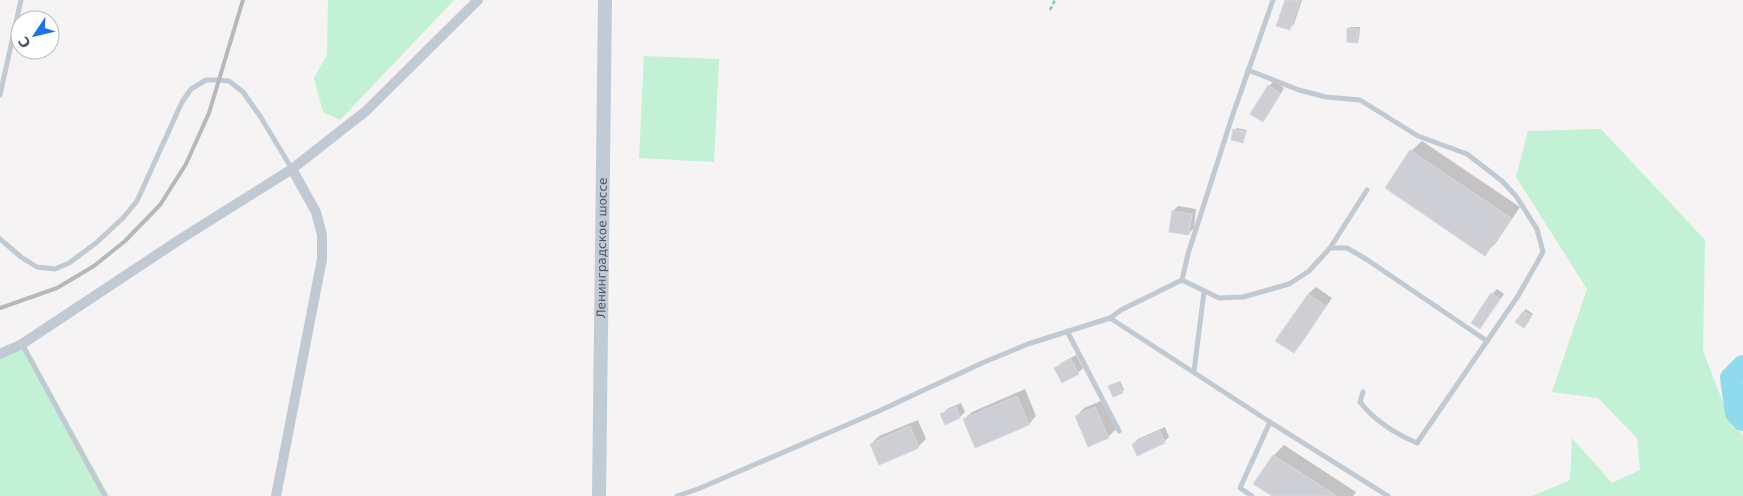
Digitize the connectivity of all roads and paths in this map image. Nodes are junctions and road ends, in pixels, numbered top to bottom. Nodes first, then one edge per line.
1 (21, 0) edge
2 (478, 0) edge
3 (605, 0) edge
4 (1055, 0) edge
5 (1273, 0) edge
6 (1050, 10) dead end
7 (1248, 70) junction
8 (0, 95) edge
9 (292, 169) junction
10 (1367, 190) dead end
11 (0, 239) edge
12 (1330, 248) junction
13 (1182, 280) junction
14 (1204, 292) junction
15 (1110, 318) junction
16 (1067, 331) junction
17 (1487, 341) junction
18 (22, 344) junction
19 (0, 354) edge
20 (1194, 371) junction
21 (1362, 392) dead end
22 (1270, 422) junction
23 (1120, 431) dead end
24 (1383, 494) edge
25 (105, 496) edge
26 (276, 496) edge
27 (599, 496) edge
28 (677, 496) edge
29 (1252, 496) edge
30 (1388, 496) edge

1 - 8 lane
2 - 9 street
3 - 27 main road, Ленинградское шоссе
4 - 6 path
5 - 7 lane
7 - 13 lane
7 - 17 lane
9 - 11 lane
9 - 18 street
9 - 26 street
10 - 12 lane
12 - 14 lane
12 - 17 lane
13 - 14 lane
13 - 15 lane
14 - 20 lane
15 - 16 lane
15 - 20 lane
16 - 23 lane
16 - 28 lane
17 - 21 lane
18 - 19 street
18 - 25 lane
20 - 22 lane
22 - 24 lane
22 - 29 lane
24 - 30 lane

